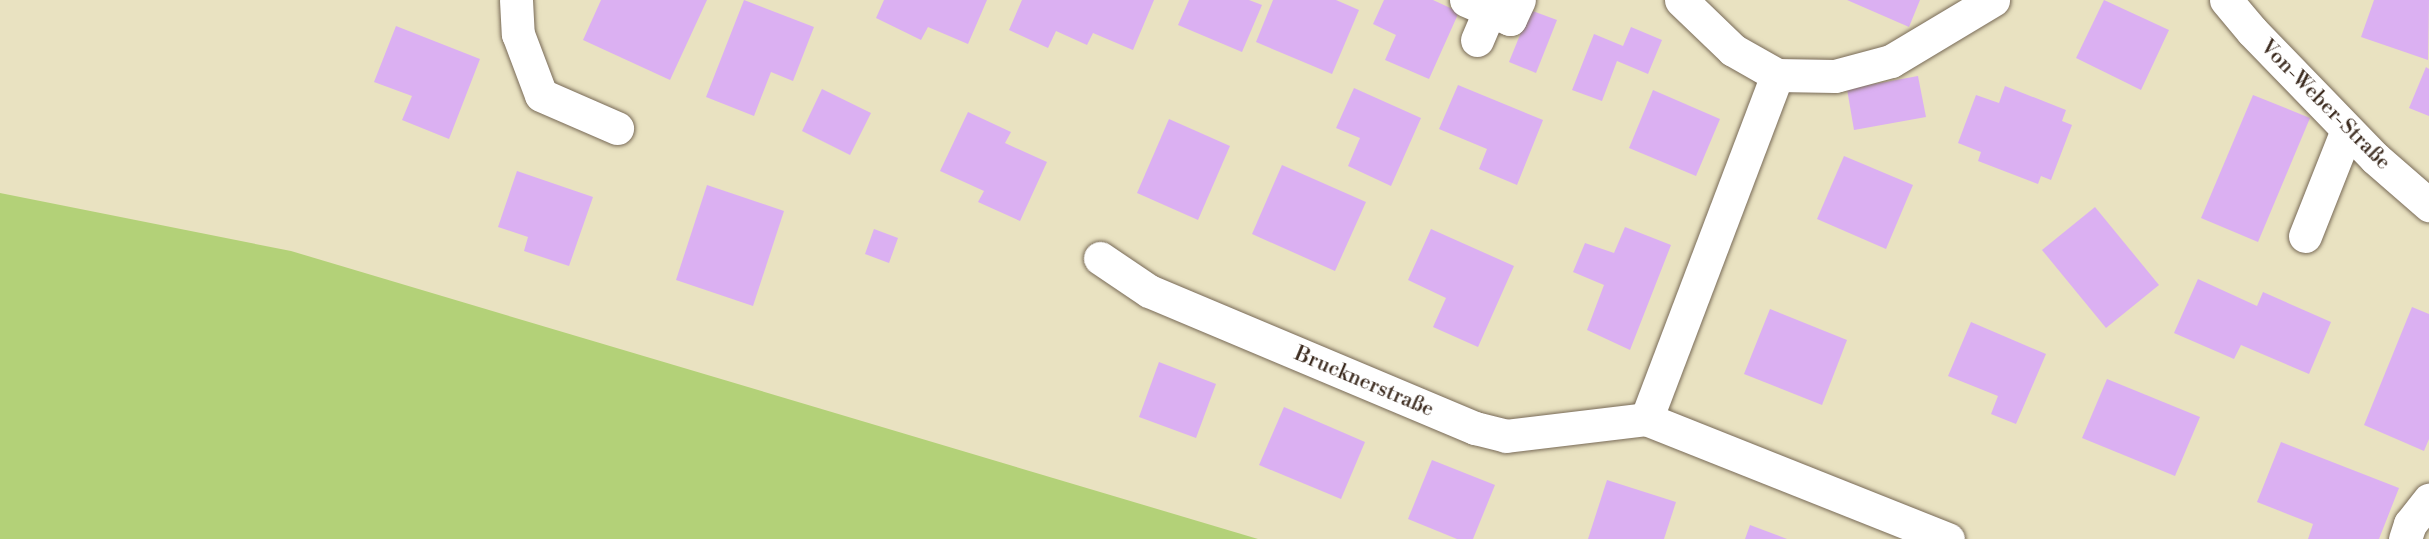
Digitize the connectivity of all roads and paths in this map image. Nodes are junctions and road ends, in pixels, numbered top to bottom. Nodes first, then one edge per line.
1 (516, 0) edge
2 (1681, 0) edge
3 (1993, 0) edge
4 (2226, 0) edge
5 (1492, 3) edge
6 (1477, 40) dead end
7 (1777, 75) junction
8 (617, 128) dead end
9 (2347, 130) junction
10 (2429, 205) edge
11 (2305, 236) dead end
12 (1100, 258) dead end
13 (1646, 419) junction
14 (2429, 500) edge
15 (1948, 539) edge
16 (2405, 539) edge

1 - 8 street
2 - 7 street
3 - 7 street
4 - 9 street, Von-Weber-Straße
5 - 6 street
7 - 13 street
9 - 10 street, Von-Weber-Straße
9 - 11 street
12 - 13 street, Brucknerstraße
13 - 15 street, Brucknerstraße
14 - 16 street

